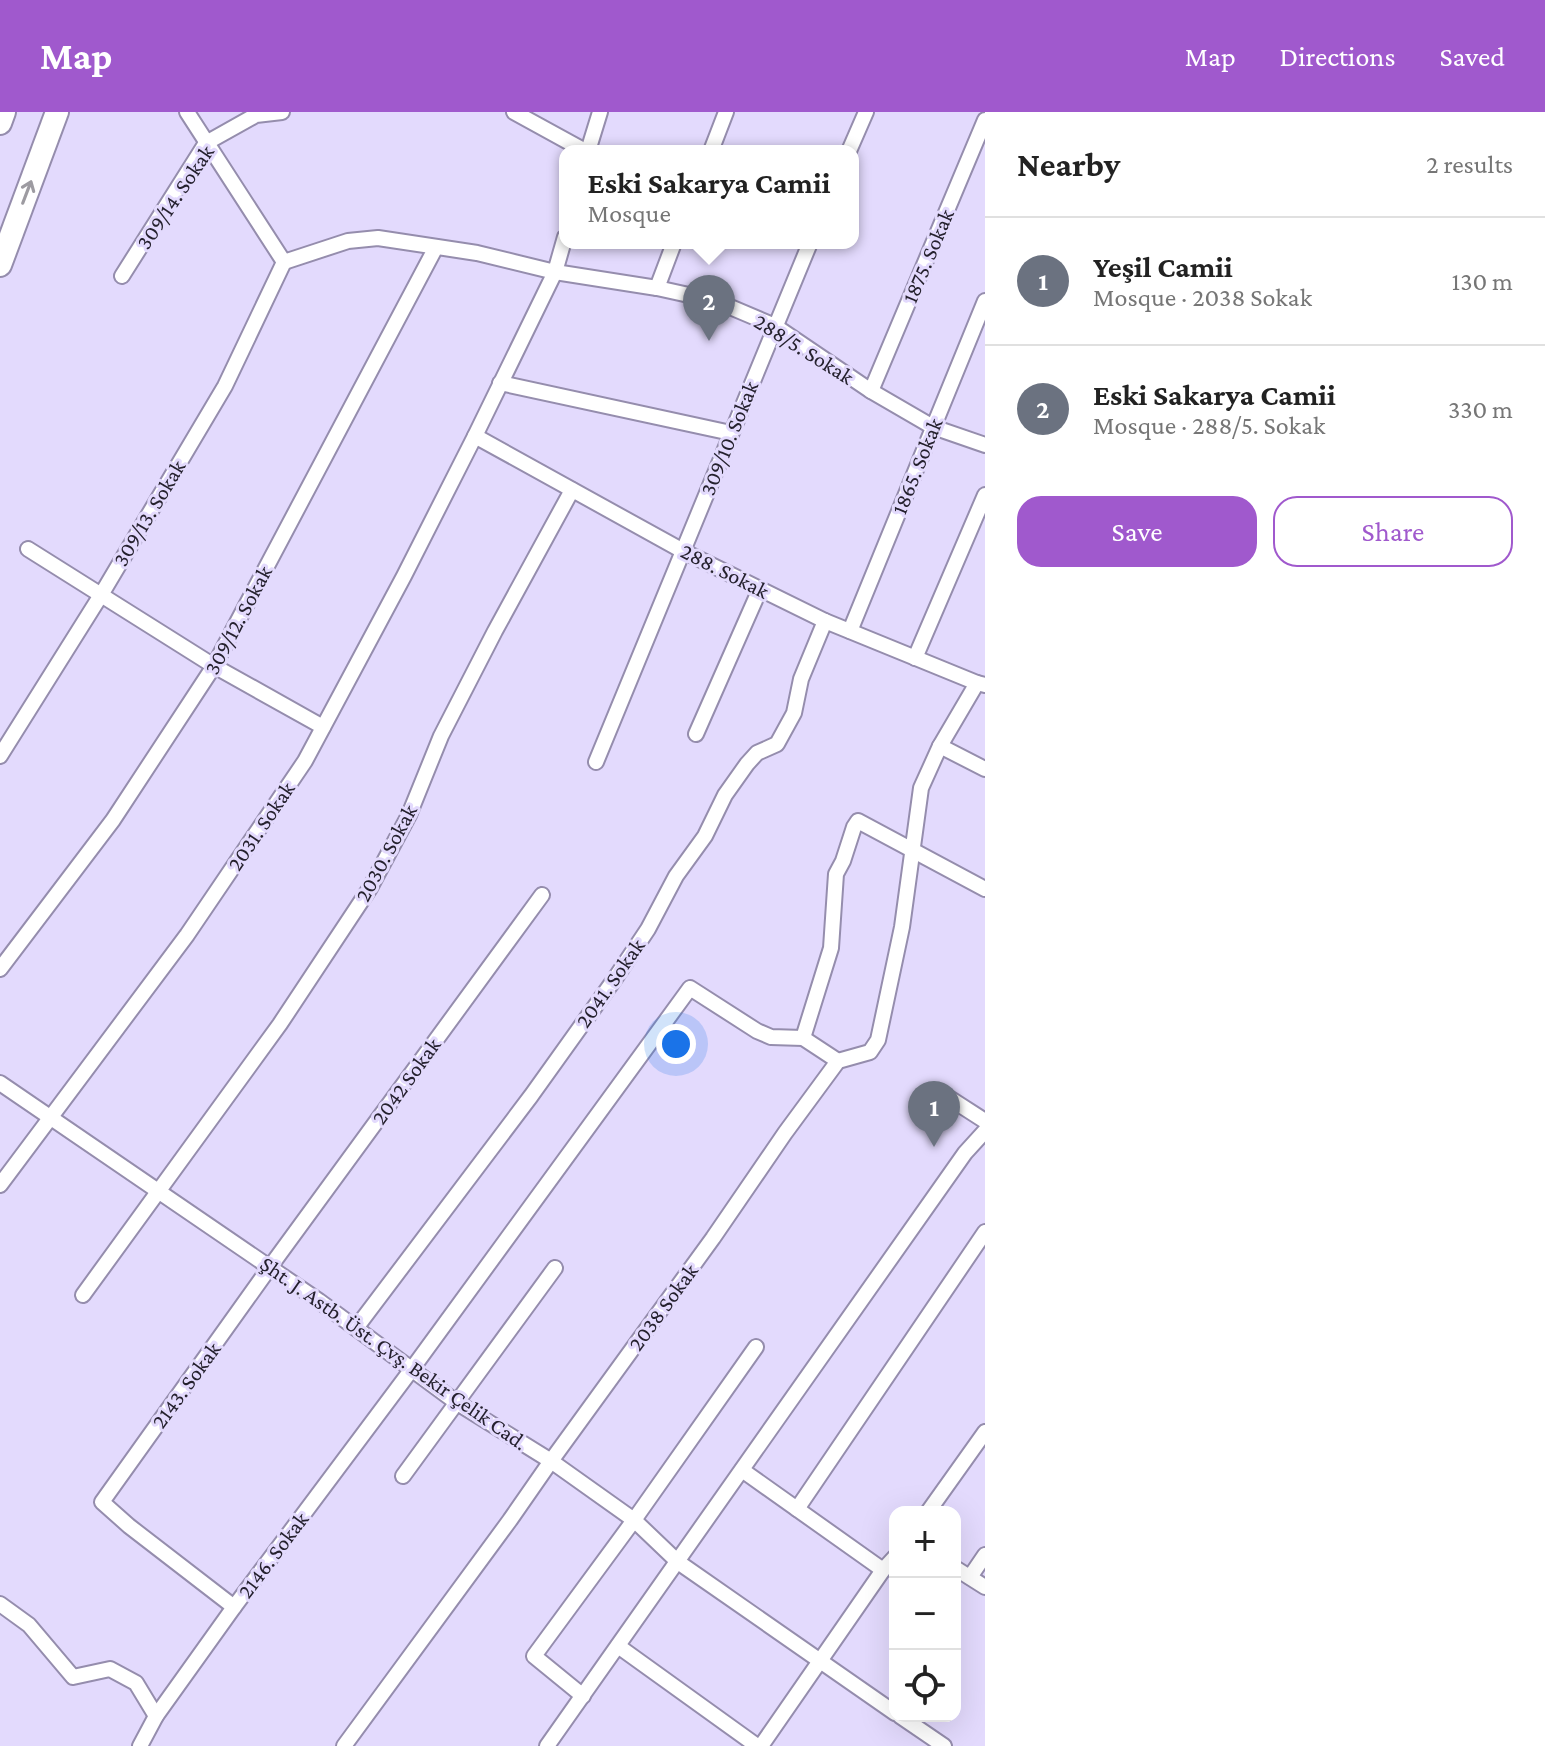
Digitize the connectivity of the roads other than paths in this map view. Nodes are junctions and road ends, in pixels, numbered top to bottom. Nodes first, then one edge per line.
1 (4, 112) edge
2 (57, 112) edge
3 (187, 112) edge
4 (282, 112) edge
5 (514, 112) edge
6 (600, 112) edge
7 (726, 112) edge
8 (866, 112) edge
9 (985, 120) edge
10 (0, 123) edge
11 (206, 143) junction
12 (575, 145) edge
13 (588, 145) edge
14 (713, 145) edge
15 (852, 145) edge
16 (436, 247) junction
17 (562, 249) edge
18 (672, 249) edge
19 (807, 249) edge
20 (284, 262) junction
21 (0, 265) edge
22 (555, 272) junction
23 (122, 276) dead end
24 (657, 288) junction
25 (985, 301) edge
26 (775, 326) junction
27 (500, 383) junction
28 (871, 391) junction
29 (933, 427) junction
30 (731, 433) junction
31 (475, 436) junction
32 (985, 445) edge
33 (572, 490) junction
34 (985, 495) edge
35 (28, 549) dead end
36 (683, 551) junction
37 (760, 589) junction
38 (101, 595) junction
39 (825, 621) junction
40 (850, 631) junction
41 (915, 658) junction
42 (214, 666) junction
43 (981, 684) edge
44 (323, 727) junction
45 (696, 734) dead end
46 (940, 746) junction
47 (0, 756) edge
48 (596, 762) dead end
49 (985, 769) edge
50 (912, 850) junction
51 (985, 889) edge
52 (542, 895) dead end
53 (0, 969) edge
54 (803, 1038) junction
55 (838, 1061) junction
56 (0, 1083) edge
57 (943, 1094) dead end
58 (50, 1118) junction
59 (985, 1121) edge
60 (985, 1131) edge
61 (0, 1185) edge
62 (159, 1191) junction
63 (985, 1232) edge
64 (270, 1267) junction
65 (555, 1268) dead end
66 (83, 1295) dead end
67 (356, 1328) junction
68 (756, 1347) dead end
69 (412, 1369) junction
70 (456, 1402) junction
71 (985, 1432) edge
72 (551, 1461) junction
73 (742, 1470) junction
74 (403, 1476) dead end
75 (932, 1506) edge
76 (797, 1509) junction
77 (634, 1520) junction
78 (985, 1555) edge
79 (678, 1562) junction
80 (889, 1564) edge
81 (883, 1570) junction
82 (961, 1572) edge
83 (970, 1577) junction
84 (985, 1587) edge
85 (0, 1604) edge
86 (234, 1607) junction
87 (618, 1646) junction
88 (820, 1661) junction
89 (583, 1696) junction
90 (889, 1708) edge
91 (156, 1716) junction
92 (909, 1722) edge
93 (139, 1746) edge
94 (344, 1746) edge
95 (547, 1746) edge
96 (759, 1746) edge
97 (944, 1746) edge

1 - 10 highway
21 -> 2 highway
3 - 11 street
4 - 11 street, 309/14. Sokak
5 - 12 street
6 - 13 street
7 - 14 street
8 - 15 street
9 - 28 street, 1875. Sokak
11 - 20 street
11 - 23 street, 309/14. Sokak
16 - 20 street, 288/5. Sokak
16 - 22 street, 288/5. Sokak
16 - 42 street, 309/12. Sokak
17 - 22 street, 2031. Sokak
18 - 24 street
19 - 26 street, 309/10. Sokak
20 - 38 street, 309/13. Sokak
22 - 24 street, 288/5. Sokak
22 - 27 street, 2031. Sokak
24 - 26 street, 288/5. Sokak
25 - 29 street, 1865. Sokak
26 - 28 street, 288/5. Sokak
26 - 30 street, 309/10. Sokak
27 - 30 street
27 - 31 street, 2031. Sokak
28 - 29 street, 288/5. Sokak
29 - 32 street, 288/5. Sokak
29 - 40 street, 1865. Sokak
30 - 36 street, 309/10. Sokak
31 - 33 street, 288. Sokak
31 - 44 street, 2031. Sokak
33 - 36 street, 288. Sokak
33 - 62 street, 2030. Sokak
34 - 41 street
35 - 38 street
36 - 37 street, 288. Sokak
36 - 48 street, 309/10. Sokak
37 - 39 street, 288. Sokak
37 - 45 street
38 - 42 street
38 - 47 street, 309/13. Sokak
39 - 40 street, 288. Sokak
39 - 67 street, 2041. Sokak
40 - 41 street, 288. Sokak
41 - 43 street, 288. Sokak
42 - 44 street
42 - 53 street, 309/12. Sokak
43 - 46 street
44 - 58 street, 2031. Sokak
46 - 49 street
46 - 50 street
50 - 51 street
50 - 54 street
50 - 55 street
52 - 64 street, 2042 Sokak
54 - 55 street
54 - 69 street, 2146. Sokak
55 - 72 street, 2038 Sokak
56 - 58 street, Şht. J. Astb. Üst. Çvş. Bekir Çelik Cad.
57 - 59 street
58 - 61 street, 2031. Sokak
58 - 62 street, Şht. J. Astb. Üst. Çvş. Bekir Çelik Cad.
60 - 73 street
62 - 64 street, Şht. J. Astb. Üst. Çvş. Bekir Çelik Cad.
62 - 66 street, 2030. Sokak
63 - 76 street
64 - 67 street, Şht. J. Astb. Üst. Çvş. Bekir Çelik Cad.
64 - 86 street, 2143. Sokak
65 - 70 street
67 - 69 street, Şht. J. Astb. Üst. Çvş. Bekir Çelik Cad.
68 - 77 street
69 - 70 street, Şht. J. Astb. Üst. Çvş. Bekir Çelik Cad.
69 - 86 street, 2146. Sokak
70 - 72 street, Şht. J. Astb. Üst. Çvş. Bekir Çelik Cad.
70 - 74 street
71 - 75 street
72 - 77 street, Şht. J. Astb. Üst. Çvş. Bekir Çelik Cad.
72 - 94 street, 2038 Sokak
73 - 76 street
73 - 79 street
76 - 81 street
77 - 79 street, Şht. J. Astb. Üst. Çvş. Bekir Çelik Cad.
77 - 89 street
78 - 83 street
79 - 87 street
79 - 88 street, Şht. J. Astb. Üst. Çvş. Bekir Çelik Cad.
80 - 81 street
81 - 88 street
82 - 83 street
83 - 84 street
85 - 91 street
86 - 91 street, 2146. Sokak
87 - 89 street
87 - 96 street
88 - 90 street, Şht. J. Astb. Üst. Çvş. Bekir Çelik Cad.
88 - 96 street
89 - 95 street
91 - 93 street, 2146. Sokak
92 - 97 street, Şht. J. Astb. Üst. Çvş. Bekir Çelik Cad.

